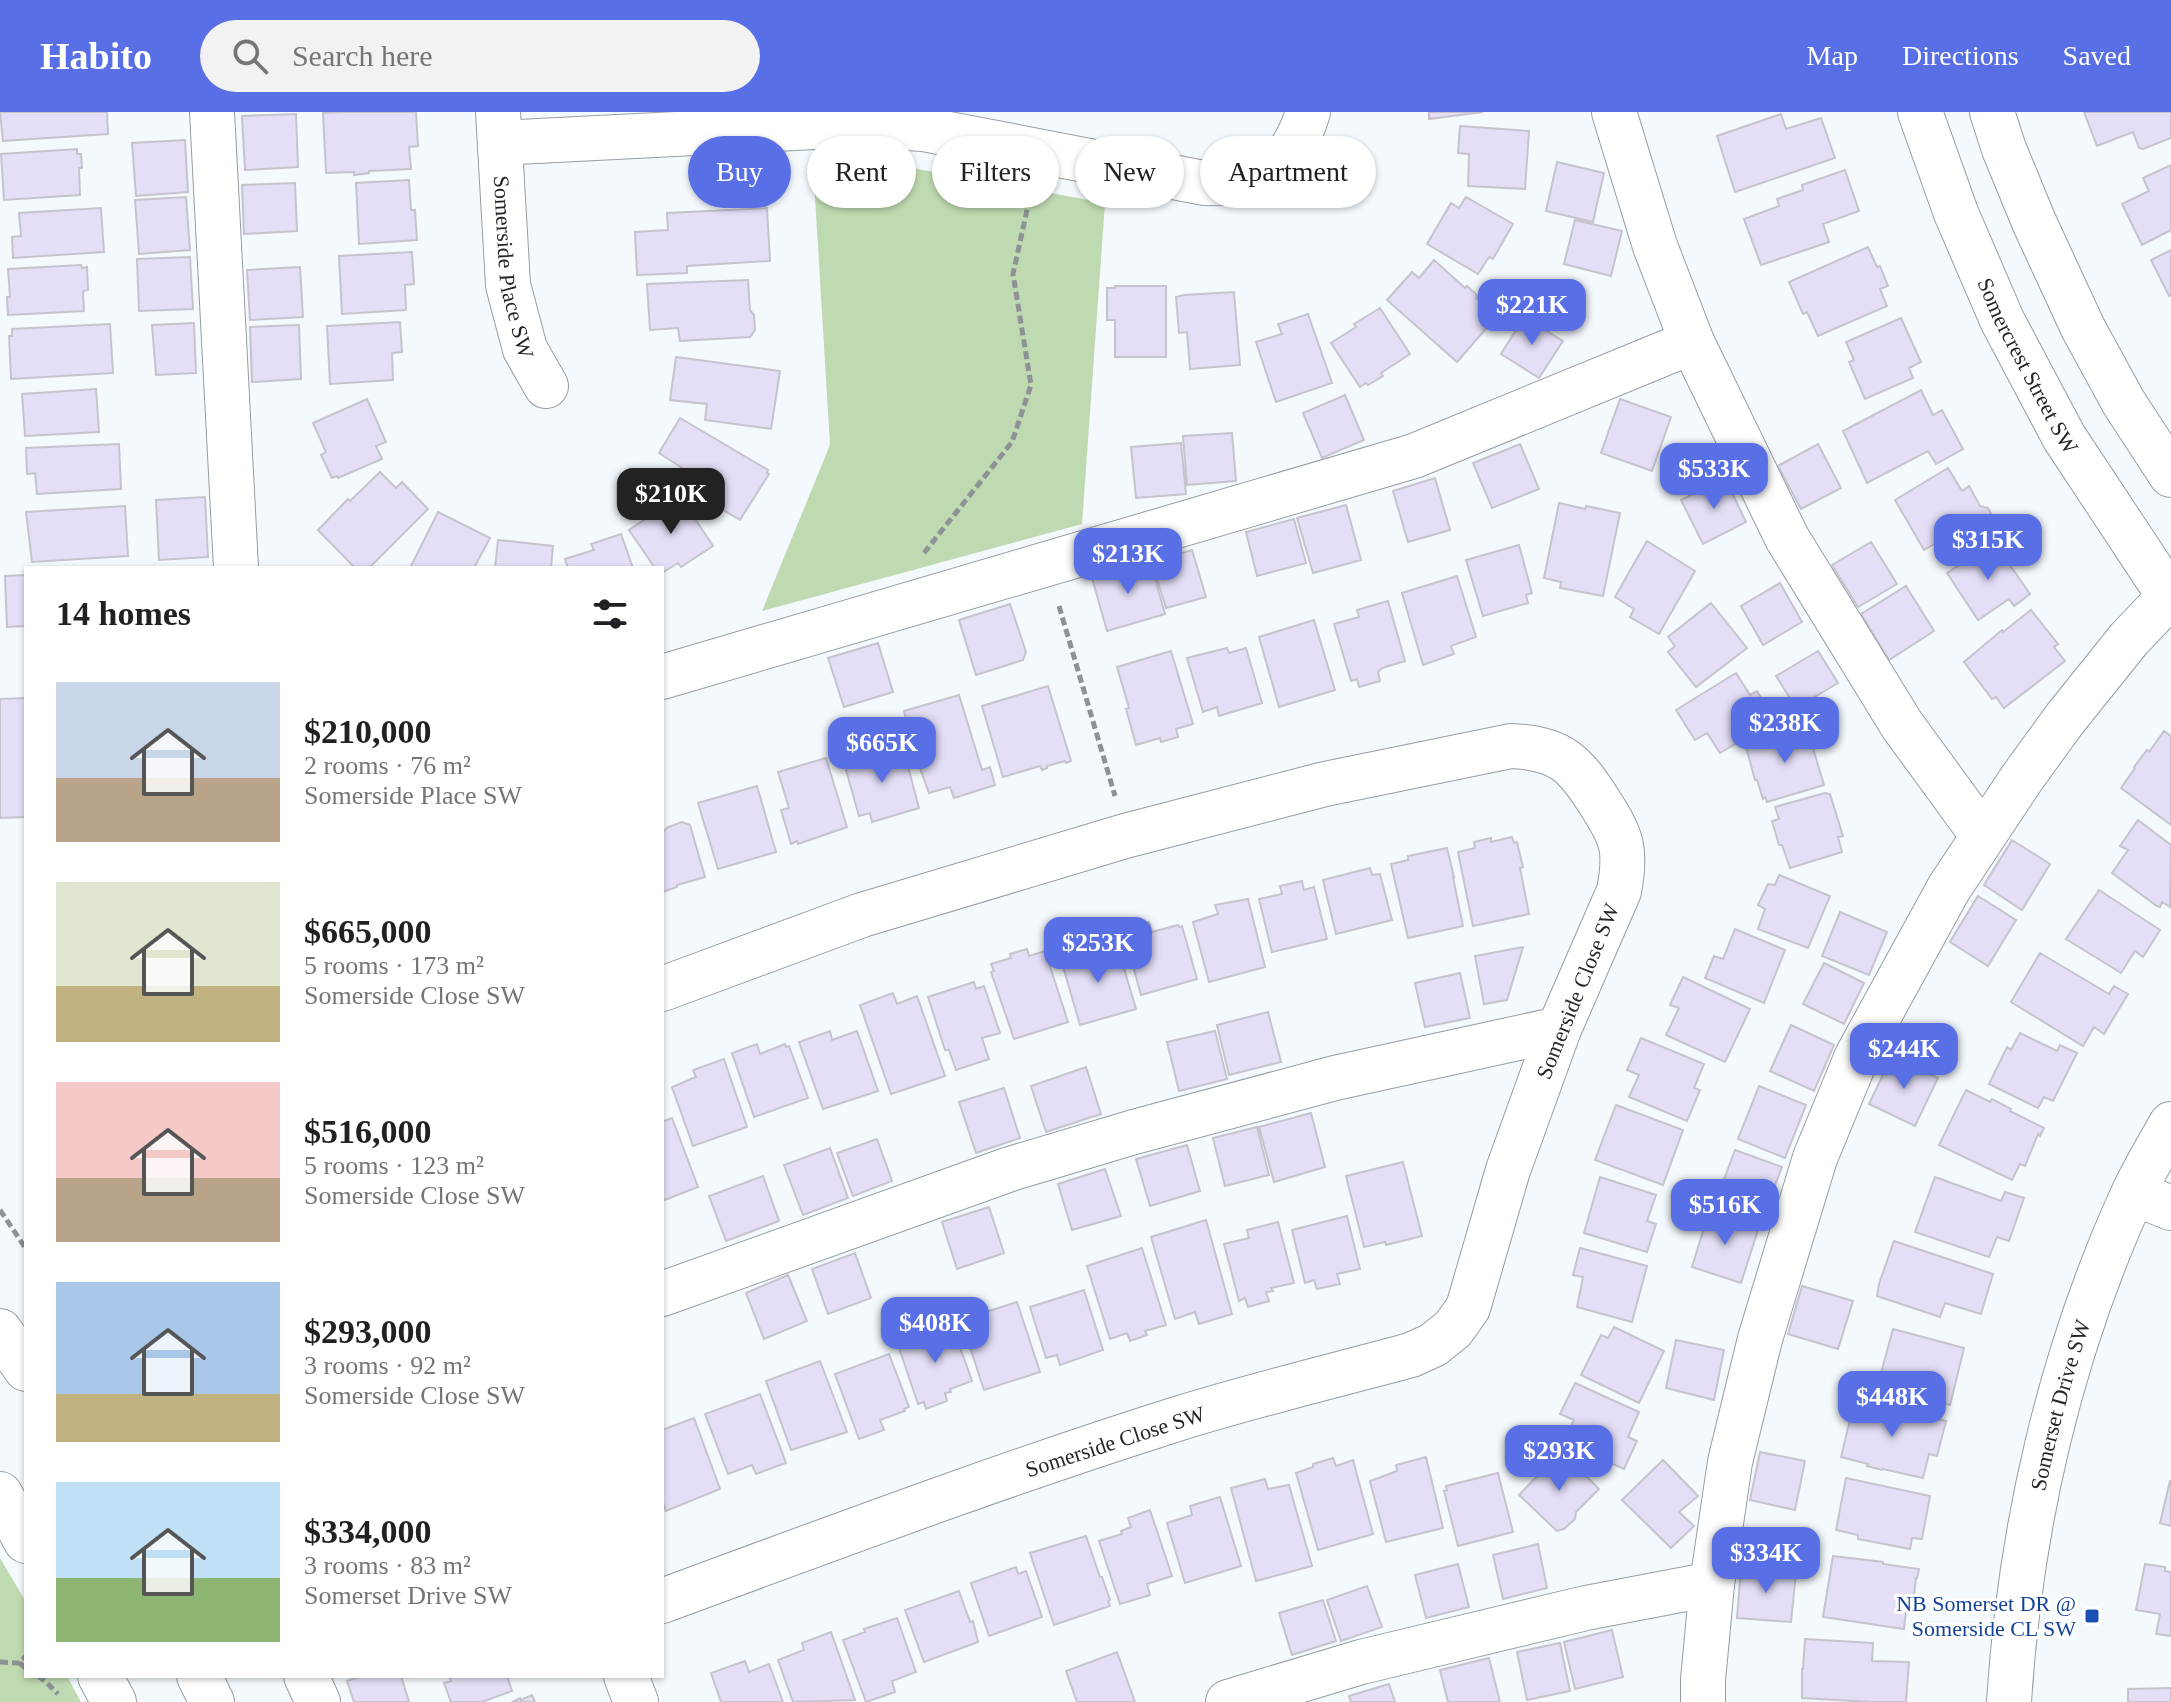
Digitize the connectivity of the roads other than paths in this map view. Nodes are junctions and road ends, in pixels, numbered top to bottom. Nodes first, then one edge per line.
1 (212, 112) edge
2 (1308, 112) edge
3 (1614, 112) edge
4 (1920, 112) edge
5 (1992, 112) edge
6 (499, 127) edge
7 (1692, 342) junction
8 (546, 386) dead end
9 (2171, 475) edge
10 (236, 566) edge
11 (2170, 598) edge
12 (664, 676) edge
13 (1983, 836) junction
14 (664, 988) edge
15 (1559, 1029) junction
16 (2171, 1124) edge
17 (2152, 1200) edge
18 (664, 1293) edge
19 (0, 1331) edge
20 (24, 1366) edge
21 (0, 1494) edge
22 (24, 1537) edge
23 (1712, 1584) junction
24 (664, 1600) edge
25 (101, 1678) edge
26 (200, 1678) edge
27 (307, 1678) edge
28 (627, 1678) edge
29 (114, 1702) edge
30 (212, 1702) edge
31 (318, 1702) edge
32 (636, 1702) edge
33 (1228, 1702) edge
34 (1703, 1702) edge
35 (2009, 1702) edge

1 - 10 street
2 - 6 street
3 - 7 street
4 - 11 street, Somercrest Street SW
5 - 9 street
6 - 8 street, Somerside Place SW
7 - 12 street
7 - 13 street
11 - 13 street
13 - 23 street
14 - 15 street, Somerside Close SW
15 - 18 street
15 - 24 street, Somerside Close SW
16 - 17 street, Somerset Drive SW
17 - 35 street, Somerset Drive SW
19 - 20 street
21 - 22 street
23 - 33 street
23 - 34 street
25 - 29 street
26 - 30 street
27 - 31 street
28 - 32 street

